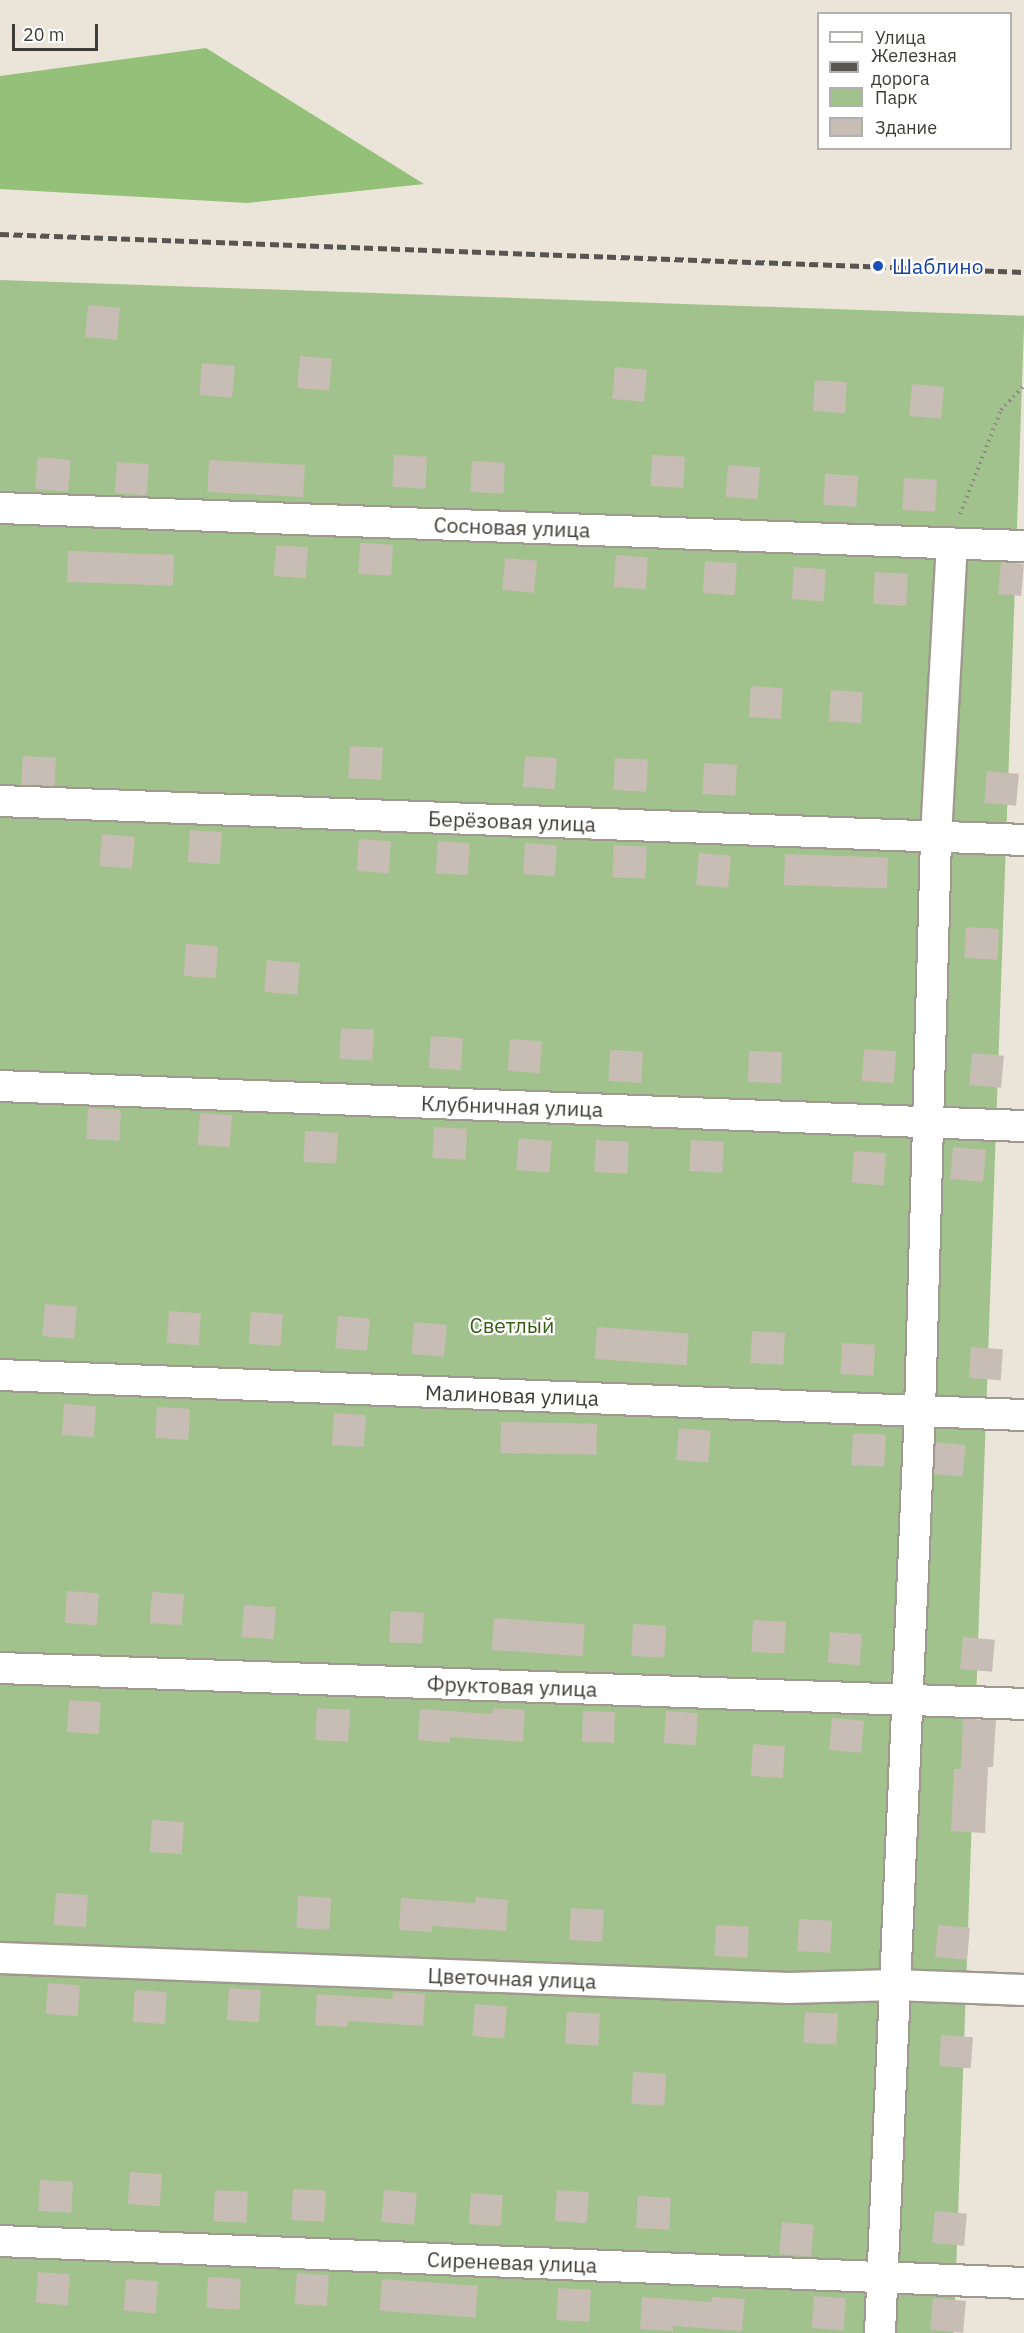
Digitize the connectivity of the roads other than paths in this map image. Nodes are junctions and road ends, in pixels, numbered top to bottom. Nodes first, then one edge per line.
1 (0, 508) edge
2 (952, 544) junction
3 (1024, 546) edge
4 (0, 801) edge
5 (936, 837) junction
6 (1024, 840) edge
7 (0, 1086) edge
8 (928, 1122) junction
9 (1024, 1126) edge
10 (0, 1375) edge
11 (920, 1411) junction
12 (1024, 1415) edge
13 (0, 1668) edge
14 (906, 1700) junction
15 (1024, 1704) edge
16 (0, 1958) edge
17 (895, 1985) junction
18 (1024, 1990) edge
19 (0, 2241) edge
20 (884, 2278) junction
21 (1024, 2283) edge
22 (880, 2333) edge

1 - 2 street, Сосновая улица
2 - 3 street, Сосновая улица
2 - 5 street
4 - 5 street, Берёзовая улица
5 - 6 street, Берёзовая улица
5 - 8 street
7 - 8 street, Клубничная улица
8 - 9 street, Клубничная улица
8 - 11 street
10 - 11 street, Малиновая улица
11 - 12 street, Малиновая улица
11 - 14 street
13 - 14 street, Фруктовая улица
14 - 15 street, Фруктовая улица
14 - 17 street
16 - 17 street, Цветочная улица
17 - 18 street, Цветочная улица
17 - 20 street
19 - 20 street, Сиреневая улица
20 - 21 street, Сиреневая улица
20 - 22 street

